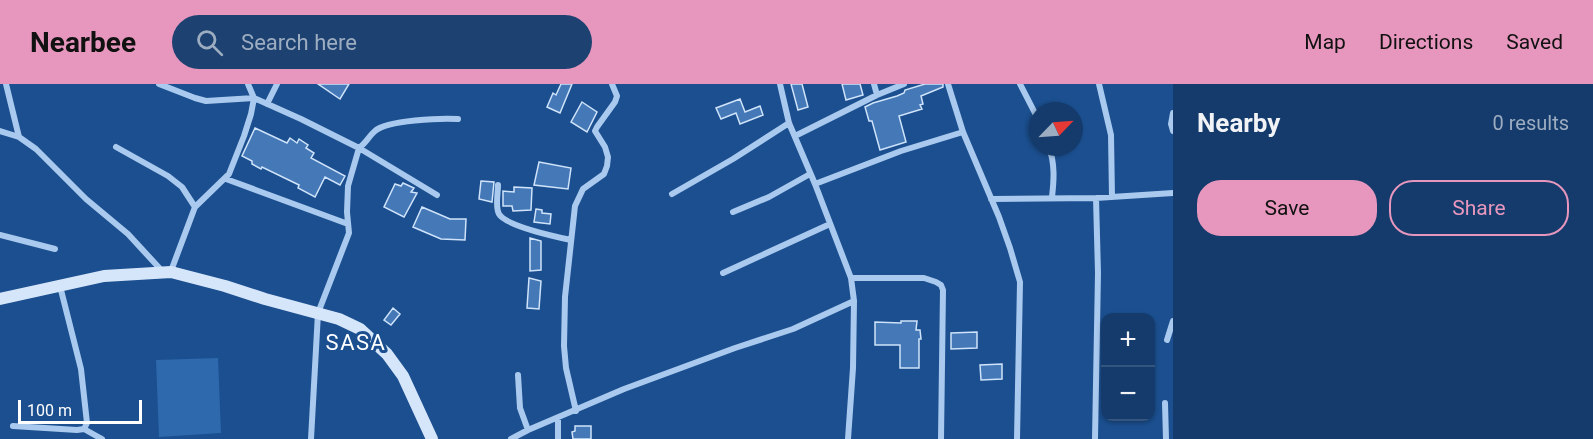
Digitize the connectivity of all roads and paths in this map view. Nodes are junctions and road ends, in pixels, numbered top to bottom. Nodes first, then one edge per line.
1 (6, 84) edge
2 (159, 84) edge
3 (248, 84) edge
4 (277, 84) edge
5 (612, 84) edge
6 (780, 84) edge
7 (874, 84) edge
8 (904, 84) edge
9 (948, 84) edge
10 (1020, 84) edge
11 (1098, 84) edge
12 (877, 95) junction
13 (254, 98) junction
14 (1029, 102) edge
15 (267, 104) junction
16 (1173, 113) edge
17 (458, 119) dead end
18 (789, 123) junction
19 (0, 131) edge
20 (1173, 131) edge
21 (963, 132) junction
22 (19, 136) junction
23 (795, 136) junction
24 (116, 147) dead end
25 (359, 148) junction
26 (1052, 156) edge
27 (810, 174) junction
28 (225, 178) junction
29 (815, 184) junction
30 (498, 185) dead end
31 (1173, 193) edge
32 (437, 195) dead end
33 (672, 195) dead end
34 (1052, 197) junction
35 (1112, 197) junction
36 (1096, 198) junction
37 (991, 199) junction
38 (195, 207) junction
39 (733, 212) dead end
40 (348, 224) junction
41 (830, 224) junction
42 (0, 235) edge
43 (571, 240) junction
44 (56, 249) dead end
45 (167, 272) junction
46 (723, 273) dead end
47 (851, 278) junction
48 (60, 286) junction
49 (0, 299) edge
50 (854, 301) junction
51 (318, 313) junction
52 (1173, 321) edge
53 (1167, 340) dead end
54 (518, 375) dead end
55 (1166, 403) dead end
56 (576, 411) junction
57 (558, 418) junction
58 (14, 426) dead end
59 (84, 429) junction
60 (528, 430) junction
61 (102, 439) edge
62 (311, 439) edge
63 (432, 439) edge
64 (511, 439) edge
65 (558, 439) edge
66 (848, 439) edge
67 (941, 439) edge
68 (1017, 439) edge
69 (1095, 439) edge
70 (1166, 439) edge

1 - 22 street
2 - 13 street
3 - 13 street
4 - 15 street
5 - 43 street
6 - 18 street
7 - 12 street
8 - 12 street
9 - 21 street
10 - 14 street
11 - 35 street
12 - 23 street
13 - 15 street
13 - 28 street
15 - 25 street
16 - 20 street
17 - 25 street
18 - 23 street
18 - 33 street
19 - 22 street
21 - 29 street
21 - 37 street
22 - 45 street
23 - 27 street
24 - 38 street
25 - 32 street
25 - 40 street
26 - 34 street
27 - 29 street
27 - 39 street
28 - 38 street
28 - 40 street
29 - 41 street
30 - 43 street
31 - 35 street
34 - 36 street
34 - 37 street
35 - 36 street
36 - 69 street
37 - 68 street
38 - 45 street
40 - 51 street
41 - 46 street
41 - 47 street
42 - 44 street
43 - 56 street
45 - 48 street
45 - 51 street
47 - 50 street
47 - 67 street
48 - 49 street
48 - 59 street
50 - 56 street
50 - 66 street
51 - 62 street
51 - 63 street
52 - 53 street
54 - 60 street
55 - 70 street
56 - 57 street
57 - 60 street
57 - 65 street
58 - 59 street
59 - 61 street
60 - 64 street

